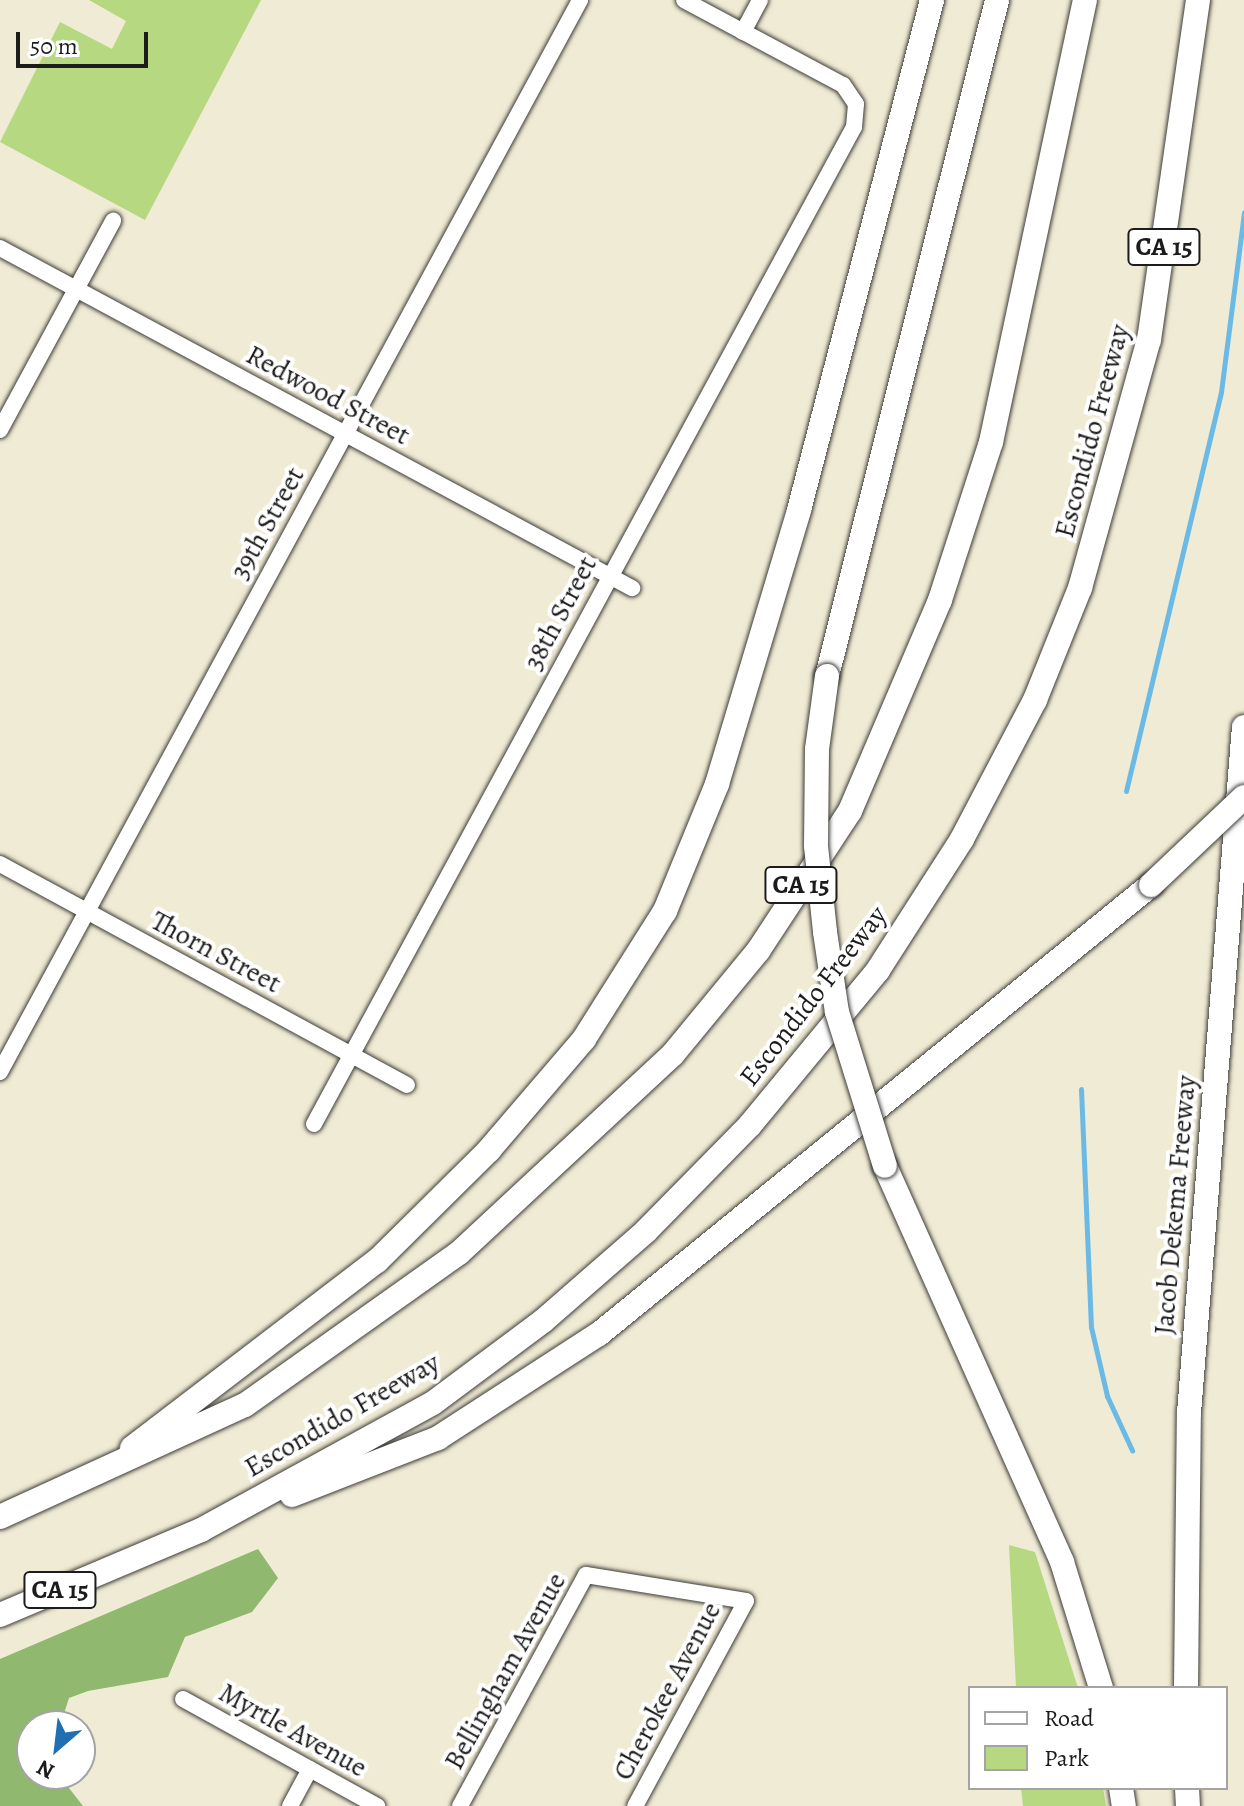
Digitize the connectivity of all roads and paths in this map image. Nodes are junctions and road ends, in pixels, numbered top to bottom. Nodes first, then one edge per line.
1 (580, 0) edge
2 (684, 0) edge
3 (760, 0) edge
4 (932, 0) edge
5 (997, 0) edge
6 (1085, 0) edge
7 (1198, 0) edge
8 (743, 32) junction
9 (113, 221) dead end
10 (0, 248) edge
11 (76, 289) junction
12 (0, 430) edge
13 (346, 434) junction
14 (609, 576) junction
15 (632, 588) dead end
16 (1244, 727) edge
17 (1244, 797) edge
18 (0, 864) edge
19 (87, 911) junction
20 (354, 1056) junction
21 (0, 1072) edge
22 (407, 1085) dead end
23 (314, 1124) dead end
24 (92, 1478) junction
25 (0, 1517) edge
26 (201, 1530) junction
27 (746, 1601) joint
28 (0, 1615) edge
29 (1100, 1686) edge
30 (1186, 1686) edge
31 (183, 1699) dead end
32 (310, 1769) junction
33 (290, 1806) edge
34 (377, 1806) edge
35 (460, 1806) edge
36 (635, 1806) edge

1 - 13 street, 39th Street
2 - 8 street
3 - 8 street
4 - 24 highway
5 - 29 highway, bridge
6 - 24 highway, Escondido Freeway / CA 15
7 - 26 highway, Escondido Freeway / CA 15
8 - 14 street, 38th Street
9 - 11 street
10 - 11 street, Redwood Street
11 - 12 street
11 - 13 street, Redwood Street
13 - 14 street, Redwood Street
13 - 19 street, 39th Street
14 - 15 street, Redwood Street
14 - 20 street, 38th Street
16 - 30 highway, Jacob Dekema Freeway
17 - 26 highway, bridge
18 - 19 street, Thorn Street
19 - 20 street, Thorn Street
19 - 21 street, 39th Street
20 - 22 street, Thorn Street
20 - 23 street, 38th Street
24 - 25 highway, Escondido Freeway / CA 15
26 - 28 highway, Escondido Freeway / CA 15
27 - 35 street, Bellingham Avenue
27 - 36 street, Cherokee Avenue
31 - 32 street, Myrtle Avenue
32 - 33 street
32 - 34 street, Myrtle Avenue

